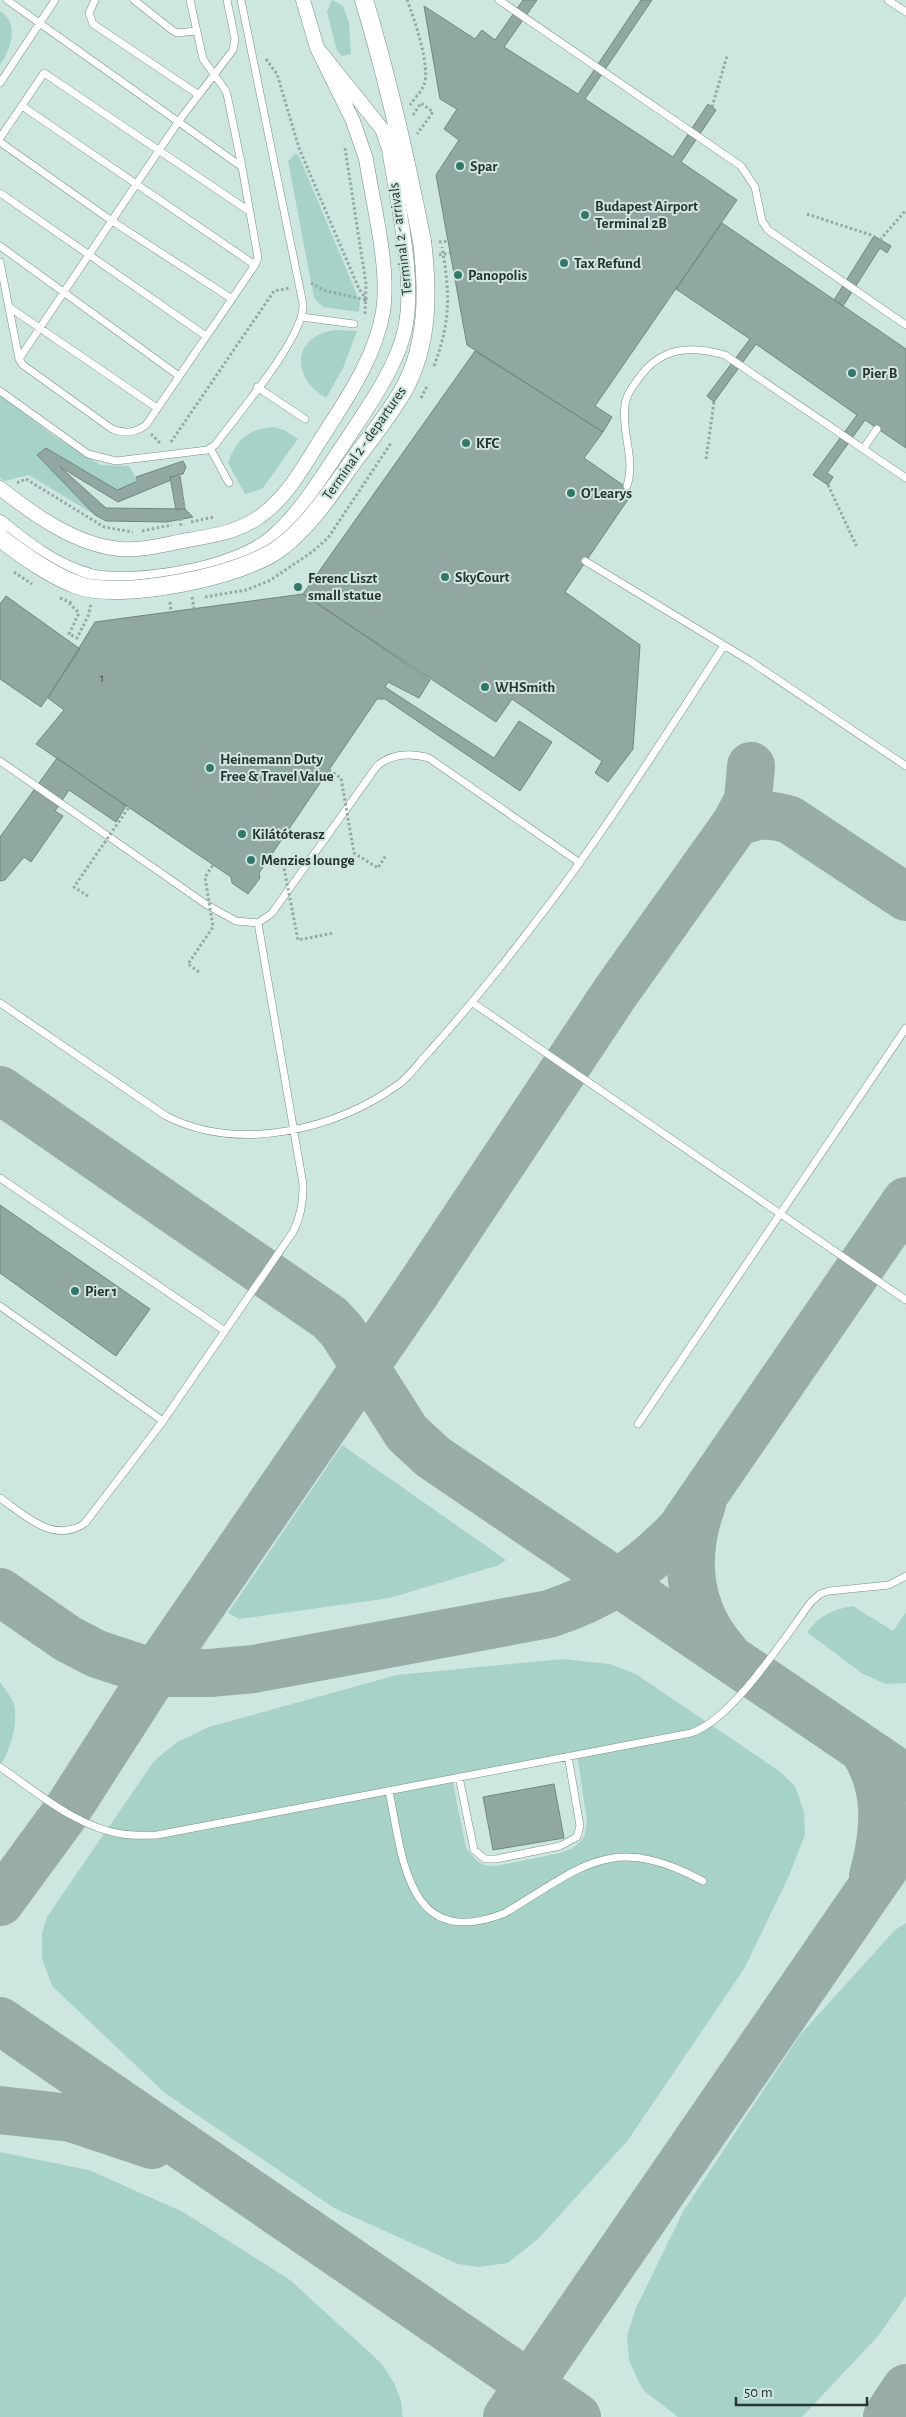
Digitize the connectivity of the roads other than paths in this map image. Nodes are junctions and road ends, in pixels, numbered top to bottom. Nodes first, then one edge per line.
1 (7, 0) edge
2 (55, 0) edge
3 (95, 0) edge
4 (134, 0) edge
5 (190, 0) edge
6 (227, 0) edge
7 (241, 0) edge
8 (303, 0) edge
9 (364, 0) edge
10 (499, 0) edge
11 (888, 0) edge
12 (906, 12) edge
13 (39, 23) junction
14 (196, 31) junction
15 (317, 48) junction
16 (213, 76) junction
17 (0, 82) edge
18 (199, 95) junction
19 (22, 106) junction
20 (178, 122) junction
21 (0, 140) edge
22 (159, 150) junction
23 (242, 167) junction
24 (137, 185) junction
25 (0, 193) edge
26 (250, 210) junction
27 (112, 221) junction
28 (0, 246) edge
29 (88, 256) junction
30 (0, 262) edge
31 (255, 265) junction
32 (64, 292) junction
33 (232, 299) junction
34 (9, 307) junction
35 (302, 317) junction
36 (354, 324) dead end
37 (906, 325) edge
38 (40, 328) junction
39 (206, 336) junction
40 (19, 359) junction
41 (179, 376) junction
42 (257, 388) junction
43 (0, 391) edge
44 (157, 408) junction
45 (305, 419) dead end
46 (878, 429) dead end
47 (210, 448) junction
48 (864, 449) junction
49 (906, 478) edge
50 (229, 483) dead end
51 (627, 486) dead end
52 (7, 487) edge
53 (0, 522) edge
54 (0, 538) edge
55 (585, 561) dead end
56 (723, 647) junction
57 (0, 761) edge
58 (906, 766) edge
59 (580, 862) junction
60 (258, 922) junction
61 (473, 1003) junction
62 (0, 1004) edge
63 (906, 1028) edge
64 (294, 1129) junction
65 (0, 1178) edge
66 (780, 1215) junction
67 (906, 1300) edge
68 (0, 1306) edge
69 (225, 1332) junction
70 (163, 1421) junction
71 (638, 1424) dead end
72 (0, 1498) edge
73 (906, 1576) edge
74 (568, 1756) junction
75 (0, 1767) edge
76 (459, 1777) junction
77 (389, 1791) junction
78 (703, 1881) dead end

1 - 13 lane
2 - 13 lane
3 - 18 lane
4 - 14 lane
5 - 14 lane
6 - 16 lane
7 - 35 lane
8 - 15 street, Terminal 2 - arrivals
9 - 54 street, Terminal 2 - departures, bridge
10 - 37 lane
11 - 12 lane
13 - 17 lane
13 - 20 lane
14 - 16 lane
15 - 52 street, Terminal 2 - arrivals
15 - 53 street, Terminal 2 - arrivals
16 - 18 lane
16 - 23 lane
18 - 20 lane
19 - 21 lane
19 - 22 lane
19 - 24 lane
20 - 22 lane
20 - 23 lane
21 - 27 lane
22 - 24 lane
22 - 26 lane
23 - 26 lane
24 - 27 lane
24 - 31 lane
25 - 29 lane
26 - 31 lane
27 - 29 lane
27 - 33 lane
28 - 32 lane
29 - 32 lane
29 - 39 lane
30 - 34 lane
31 - 33 lane
32 - 38 lane
32 - 41 lane
33 - 39 lane
34 - 38 lane
34 - 40 lane
35 - 36 lane
35 - 42 lane
38 - 40 lane
38 - 44 lane
39 - 41 lane
40 - 44 lane
41 - 44 lane
42 - 45 lane
42 - 47 lane
43 - 47 lane
46 - 48 lane
47 - 50 lane
48 - 49 lane
48 - 51 lane
55 - 56 lane
56 - 58 lane
56 - 59 lane
57 - 60 lane
59 - 60 lane
59 - 61 lane
60 - 64 lane
61 - 64 lane
61 - 66 lane
62 - 64 lane
63 - 66 lane
64 - 69 lane
65 - 69 lane
66 - 67 lane
66 - 71 lane
68 - 70 lane
69 - 70 lane
70 - 72 lane
73 - 74 lane
74 - 76 lane
74 - 76 lane
75 - 77 lane
76 - 77 lane
77 - 78 lane

